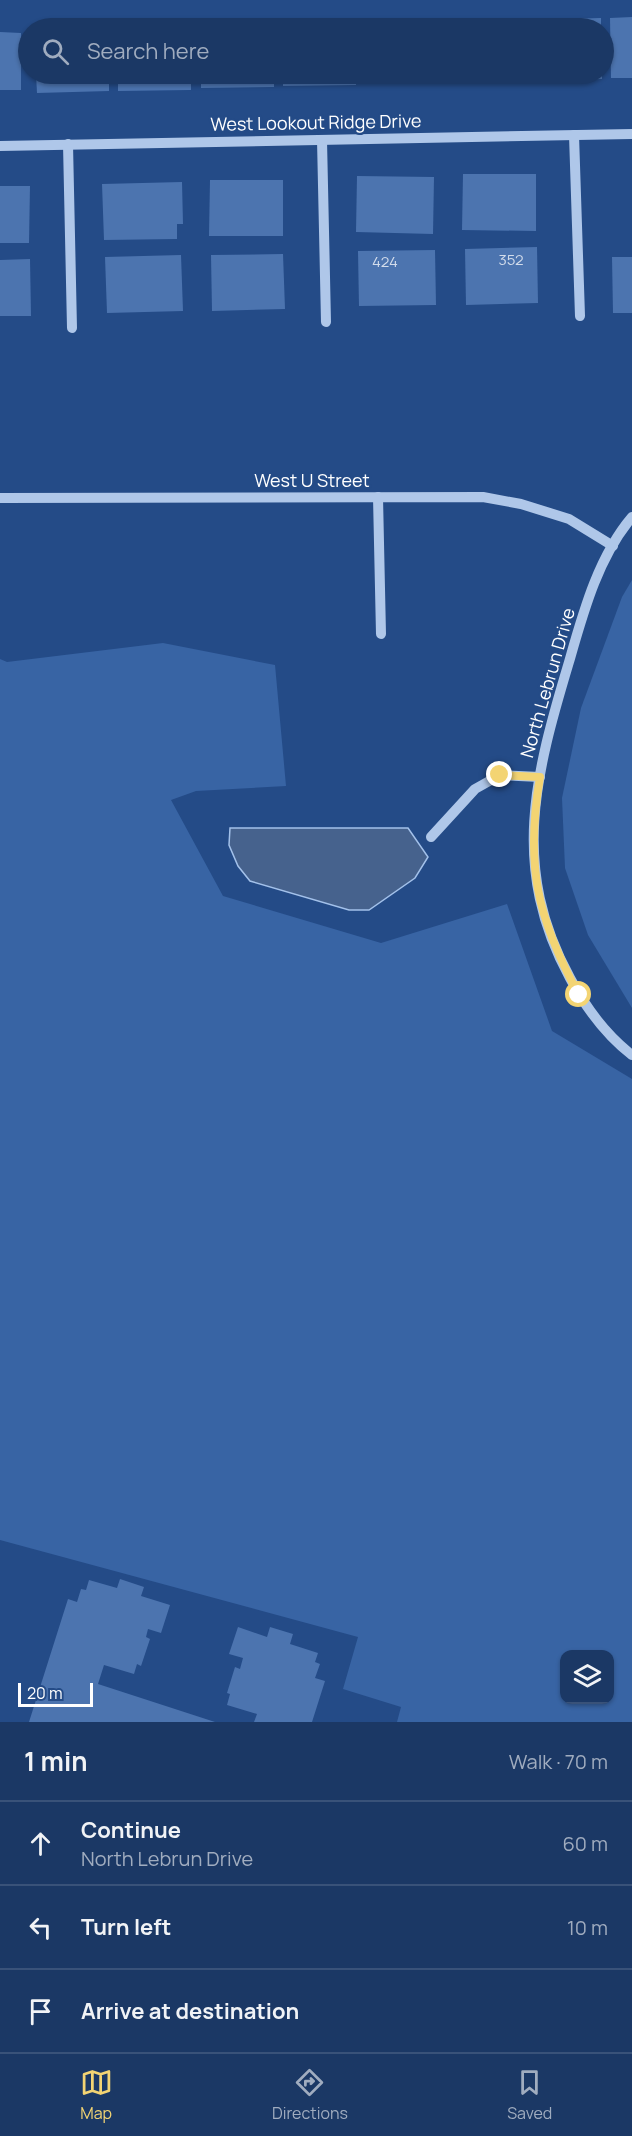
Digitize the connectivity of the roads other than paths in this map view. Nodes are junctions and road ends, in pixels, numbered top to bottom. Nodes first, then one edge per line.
1 (632, 134) edge
2 (574, 135) junction
3 (322, 140) junction
4 (68, 144) junction
5 (0, 146) edge
6 (580, 316) dead end
7 (326, 322) dead end
8 (72, 328) dead end
9 (378, 497) junction
10 (0, 498) edge
11 (632, 517) edge
12 (613, 546) junction
13 (381, 634) dead end
14 (540, 777) junction
15 (431, 837) dead end
16 (632, 1055) edge

1 - 2 street, West Lookout Ridge Drive
2 - 3 street, West Lookout Ridge Drive
2 - 6 street
3 - 4 street, West Lookout Ridge Drive
3 - 7 street
4 - 5 street, West Lookout Ridge Drive
4 - 8 street
9 - 10 street, West U Street
9 - 12 street, West U Street
9 - 13 street
11 - 12 street, North Lebrun Drive
12 - 14 street, North Lebrun Drive
14 - 15 street
14 - 16 street, North Lebrun Drive

